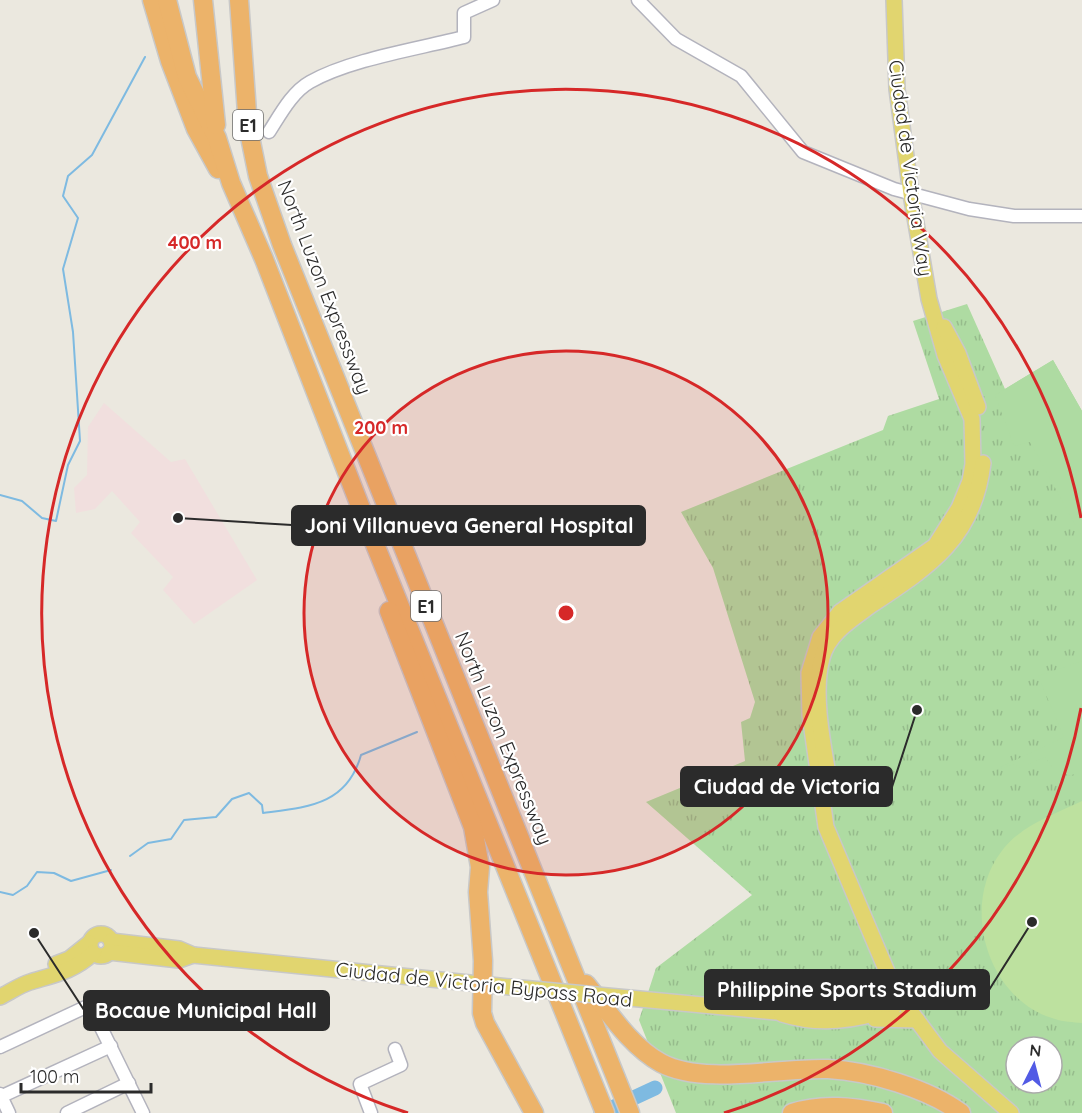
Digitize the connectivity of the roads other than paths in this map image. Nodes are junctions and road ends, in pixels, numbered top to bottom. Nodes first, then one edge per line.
1 (152, 0) edge
2 (167, 0) edge
3 (203, 0) edge
4 (239, 0) edge
5 (493, 0) edge
6 (638, 0) edge
7 (894, 0) edge
8 (269, 132) dead end
9 (217, 138) junction
10 (911, 194) junction
11 (1082, 216) edge
12 (264, 259) junction
13 (376, 548) junction
14 (110, 947) junction
15 (91, 948) junction
16 (571, 966) junction
17 (888, 974) junction
18 (482, 985) junction
19 (0, 997) edge
20 (903, 1000) junction
21 (859, 1013) junction
22 (917, 1020) junction
23 (111, 1046) junction
24 (0, 1047) edge
25 (395, 1049) dead end
26 (129, 1083) junction
27 (0, 1096) edge
28 (9, 1113) edge
29 (67, 1113) edge
30 (142, 1113) edge
31 (371, 1113) edge
32 (534, 1113) edge
33 (605, 1113) edge
34 (630, 1113) edge
35 (792, 1113) edge
36 (883, 1113) edge
37 (961, 1113) edge
38 (1011, 1113) edge

1 - 12 highway
2 - 9 highway, E1
3 - 9 highway, E1
4 - 16 highway, North Luzon Expressway / E1
5 - 8 street
6 - 10 street
7 - 10 main road, Ciudad de Victoria Way
9 - 12 highway, E1
10 - 11 street
10 - 17 main road, Ciudad de Victoria Way
12 - 13 highway, E1
13 - 18 highway
13 - 33 highway, E1
14 - 15 main road
14 - 15 main road
14 - 18 main road, Ciudad de Victoria Bypass Road
15 - 19 main road
16 - 34 highway, North Luzon Expressway / E1
16 - 37 highway
17 - 20 main road, Ciudad de Victoria Way
17 - 21 main road
18 - 21 main road, Ciudad de Victoria Bypass Road, bridge
18 - 32 highway
20 - 21 main road, Ciudad de Victoria Bypass Road
20 - 22 main road, Ciudad de Victoria Way
21 - 22 main road
22 - 38 main road, Ciudad de Victoria Way
23 - 24 street
23 - 26 street
23 - 27 street
25 - 31 street
26 - 29 street
26 - 30 street
27 - 28 street
35 - 36 highway

